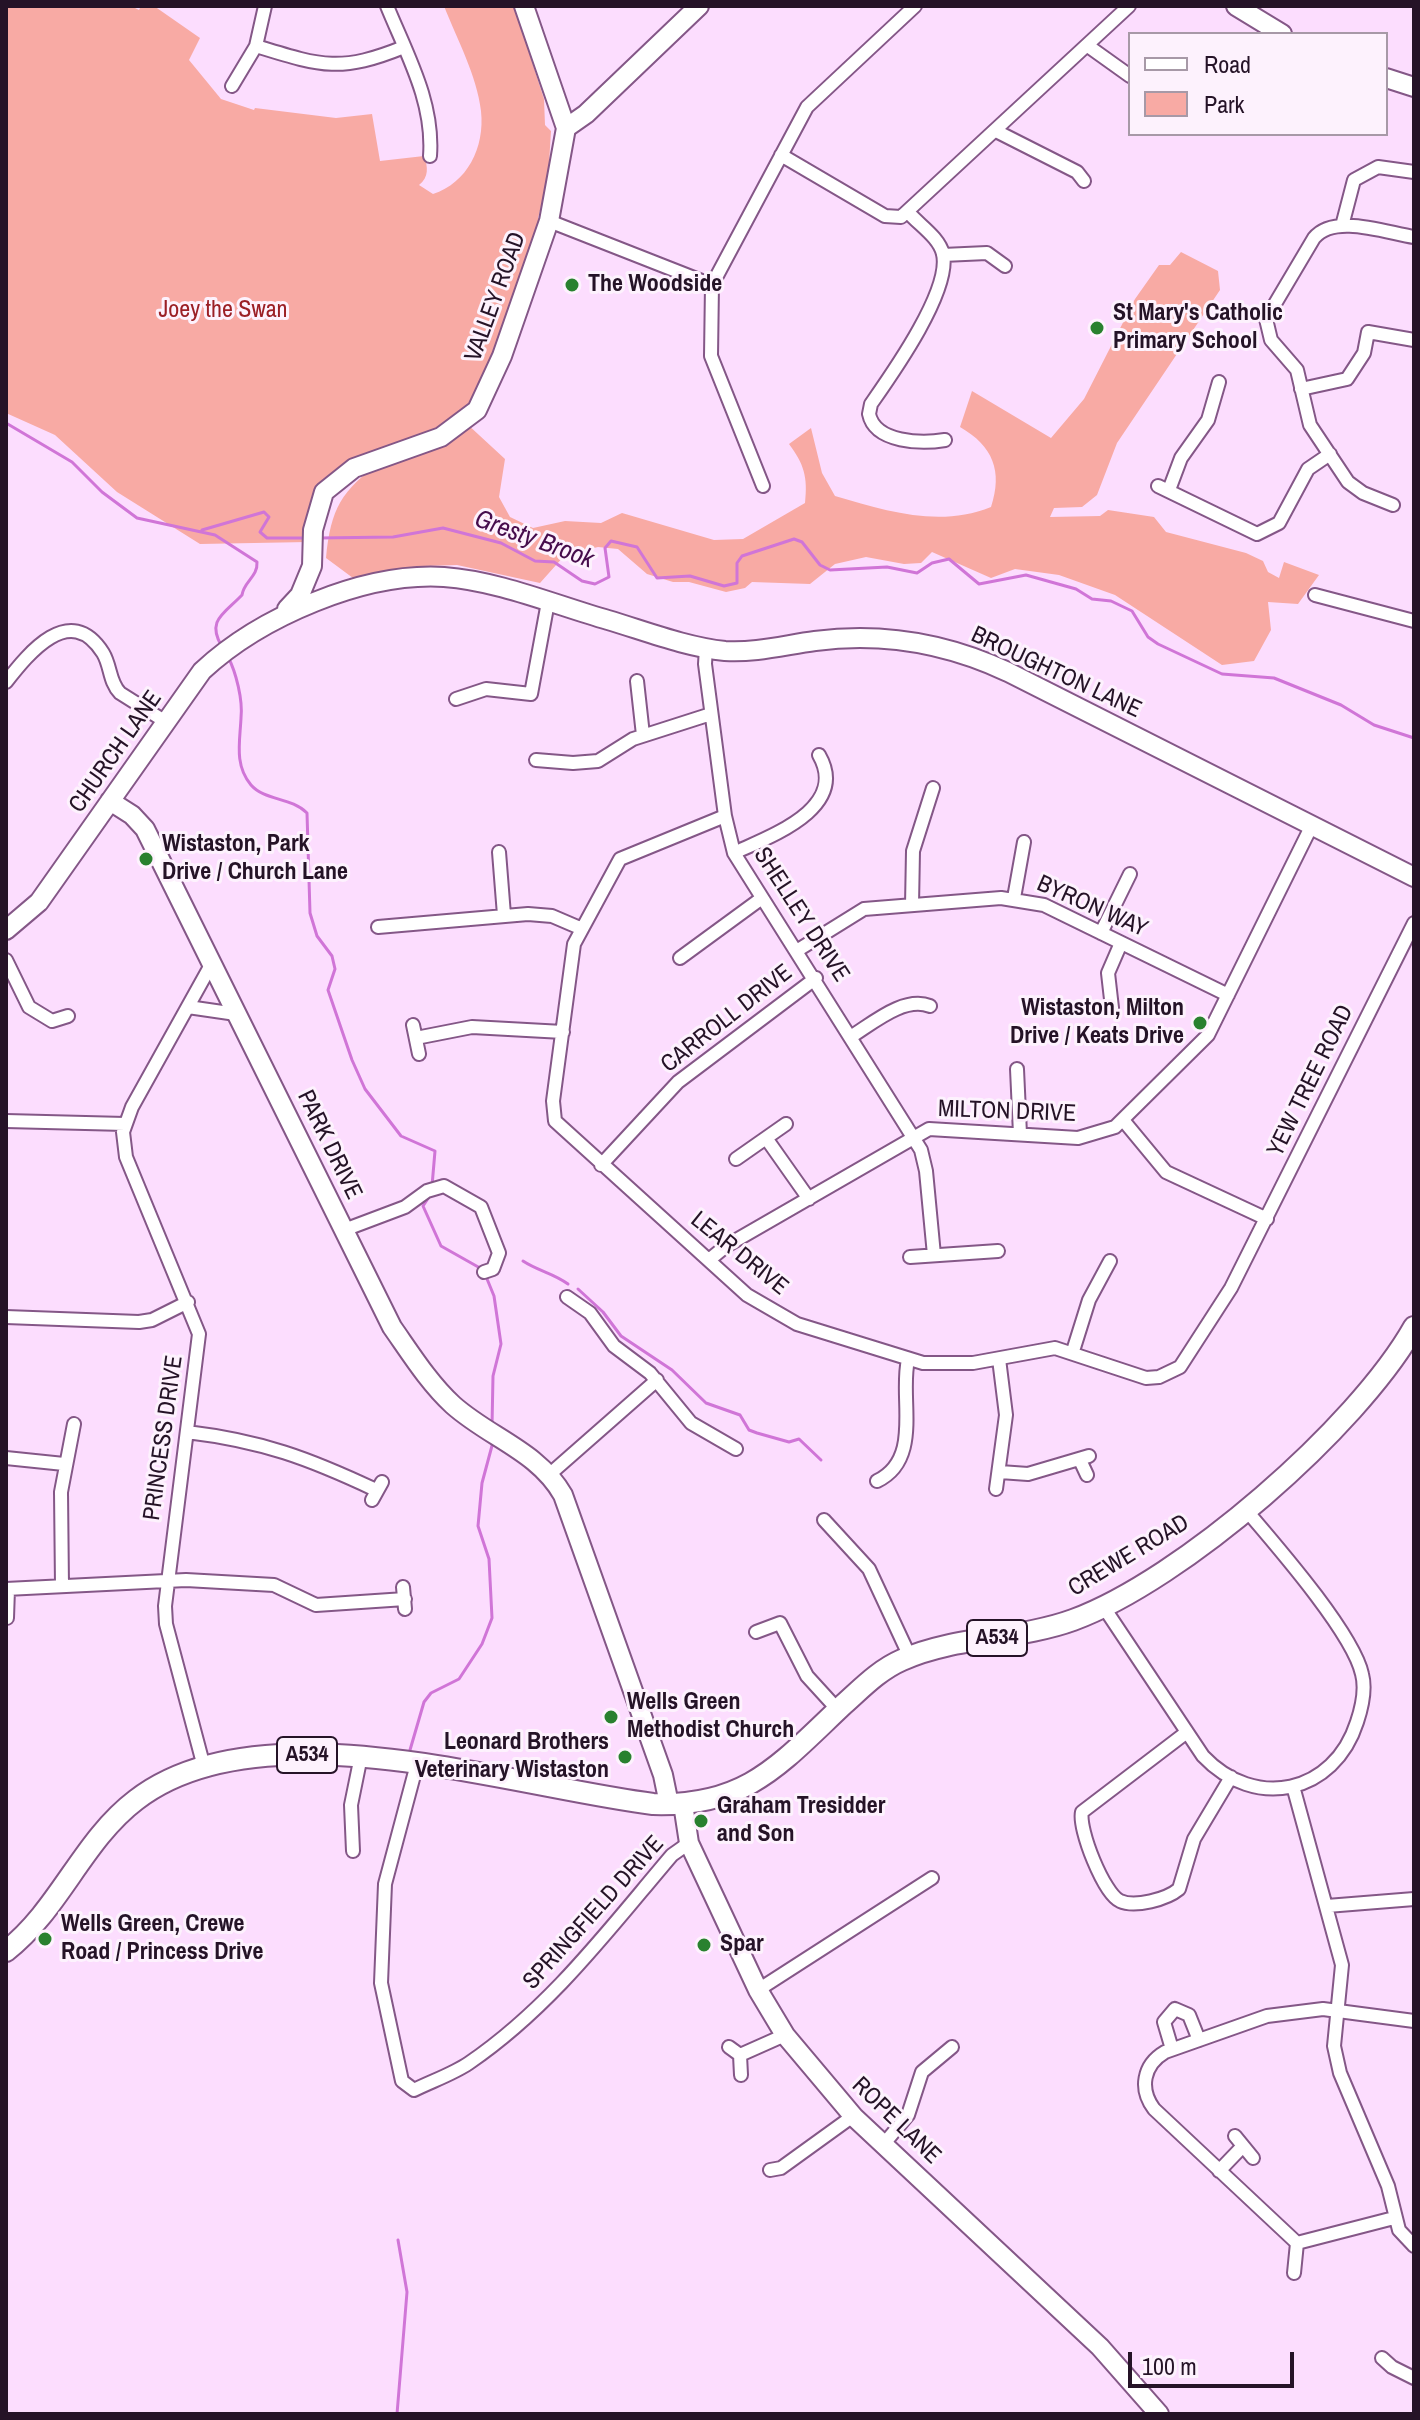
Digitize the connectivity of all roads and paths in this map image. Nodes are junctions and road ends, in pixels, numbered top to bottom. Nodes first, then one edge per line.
1 (265, 6) edge
2 (387, 6) edge
3 (524, 6) edge
4 (699, 6) edge
5 (915, 6) edge
6 (1129, 6) edge
7 (1236, 6) edge
8 (1279, 32) edge
9 (256, 46) junction
10 (1088, 46) junction
11 (404, 47) junction
12 (1128, 75) edge
13 (1388, 79) edge
14 (232, 86) dead end
15 (1414, 87) edge
16 (566, 128) junction
17 (996, 131) junction
18 (781, 155) junction
19 (430, 156) dead end
20 (1414, 172) edge
21 (1084, 181) dead end
22 (908, 212) junction
23 (549, 221) junction
24 (1342, 226) junction
25 (1414, 237) edge
26 (943, 255) junction
27 (1005, 266) dead end
28 (712, 285) junction
29 (1414, 340) edge
30 (1219, 382) dead end
31 (1301, 389) junction
32 (945, 440) dead end
33 (1330, 454) junction
34 (763, 486) dead end
35 (1393, 505) dead end
36 (313, 558) junction
37 (349, 591) junction
38 (1315, 595) dead end
39 (548, 602) junction
40 (279, 617) junction
41 (1414, 621) edge
42 (706, 648) junction
43 (637, 681) dead end
44 (6, 682) edge
45 (456, 699) dead end
46 (711, 714) junction
47 (166, 722) junction
48 (643, 735) junction
49 (824, 759) dead end
50 (536, 760) dead end
51 (934, 788) dead end
52 (110, 801) junction
53 (725, 816) junction
54 (1312, 825) junction
55 (1024, 842) dead end
56 (499, 852) dead end
57 (734, 853) junction
58 (1130, 874) dead end
59 (1414, 877) edge
60 (762, 898) junction
61 (1014, 898) junction
62 (912, 905) junction
63 (392, 911) dead end
64 (504, 915) junction
65 (1414, 923) edge
66 (393, 926) junction
67 (378, 927) dead end
68 (580, 928) junction
69 (6, 930) edge
70 (1101, 933) junction
71 (1121, 943) junction
72 (798, 950) junction
73 (680, 958) dead end
74 (6, 960) edge
75 (211, 965) junction
76 (816, 978) junction
77 (1228, 995) junction
78 (1114, 1002) dead end
79 (930, 1006) dead end
80 (188, 1007) junction
81 (236, 1014) junction
82 (68, 1016) dead end
83 (563, 1032) junction
84 (852, 1036) junction
85 (419, 1054) dead end
86 (1016, 1069) dead end
87 (1123, 1120) junction
88 (6, 1121) edge
89 (125, 1124) junction
90 (786, 1124) dead end
91 (1020, 1134) junction
92 (914, 1137) junction
93 (766, 1138) junction
94 (736, 1159) dead end
95 (601, 1165) junction
96 (809, 1199) junction
97 (1267, 1219) junction
98 (344, 1230) junction
99 (998, 1251) dead end
100 (983, 1252) junction
101 (934, 1255) junction
102 (910, 1257) dead end
103 (1247, 1259) joint
104 (709, 1260) junction
105 (1110, 1261) dead end
106 (984, 1268) dead end
107 (484, 1272) dead end
108 (567, 1297) dead end
109 (188, 1302) junction
110 (6, 1317) edge
111 (1414, 1327) edge
112 (1073, 1351) junction
113 (999, 1359) junction
114 (908, 1360) junction
115 (657, 1380) junction
116 (74, 1424) dead end
117 (187, 1432) junction
118 (736, 1449) dead end
119 (6, 1458) edge
120 (64, 1464) junction
121 (1000, 1472) junction
122 (550, 1474) junction
123 (1087, 1475) dead end
124 (884, 1481) dead end
125 (996, 1489) dead end
126 (377, 1491) dead end
127 (1246, 1510) junction
128 (824, 1520) dead end
129 (167, 1580) junction
130 (62, 1586) junction
131 (7, 1589) edge
132 (404, 1599) dead end
133 (1103, 1606) junction
134 (7, 1618) edge
135 (756, 1632) dead end
136 (910, 1657) junction
137 (838, 1710) junction
138 (1187, 1732) junction
139 (361, 1756) junction
140 (417, 1764) junction
141 (204, 1767) junction
142 (1231, 1777) junction
143 (1293, 1786) junction
144 (676, 1804) junction
145 (689, 1843) junction
146 (353, 1851) dead end
147 (932, 1878) dead end
148 (1414, 1899) edge
149 (1327, 1906) junction
150 (6, 1951) edge
151 (758, 1990) junction
152 (1338, 2010) junction
153 (1414, 2021) edge
154 (785, 2035) junction
155 (1199, 2040) junction
156 (952, 2047) dead end
157 (1172, 2049) junction
158 (741, 2075) dead end
159 (853, 2116) junction
160 (883, 2145) junction
161 (1253, 2158) dead end
162 (770, 2170) dead end
163 (1219, 2171) junction
164 (1394, 2218) junction
165 (1297, 2243) junction
166 (1414, 2246) edge
167 (1294, 2273) dead end
168 (1386, 2368) dead end
169 (1414, 2378) edge
170 (1159, 2414) edge

1 - 9 street
2 - 11 street
3 - 16 street
4 - 16 street
5 - 18 street
6 - 10 street
7 - 8 street
9 - 11 street
9 - 14 street
10 - 12 street
10 - 17 street
11 - 19 street
13 - 15 street
16 - 23 street, VALLEY ROAD
17 - 21 street
17 - 22 street
18 - 22 street
18 - 28 street
20 - 24 street
22 - 26 street
23 - 28 street
23 - 36 street, VALLEY ROAD
24 - 25 street
24 - 31 street
26 - 27 street
26 - 32 street
28 - 34 street
29 - 31 street
30 - 33 street
31 - 33 street
33 - 35 street
36 - 37 street
36 - 40 street, VALLEY ROAD
37 - 39 street, BROUGHTON LANE
37 - 40 street, BROUGHTON LANE
38 - 41 street
39 - 42 street, BROUGHTON LANE
39 - 45 street
40 - 47 street, CHURCH LANE
42 - 46 street, SHELLEY DRIVE
42 - 54 street, BROUGHTON LANE
43 - 48 street
44 - 47 street
46 - 48 street
46 - 53 street, SHELLEY DRIVE
47 - 52 street, CHURCH LANE
48 - 50 street
49 - 57 street
51 - 62 street
52 - 69 street, CHURCH LANE
52 - 75 street, PARK DRIVE
53 - 57 street, SHELLEY DRIVE
53 - 68 street, LEAR DRIVE
54 - 59 street, BROUGHTON LANE
54 - 77 street, MILTON DRIVE
55 - 61 street
56 - 64 street
57 - 60 street, SHELLEY DRIVE
58 - 70 street
60 - 72 street, SHELLEY DRIVE
60 - 73 street
61 - 62 street, BYRON WAY
61 - 70 street, BYRON WAY
62 - 72 street, BYRON WAY
63 - 66 street
64 - 66 street
64 - 68 street
65 - 97 street, YEW TREE ROAD
66 - 67 street
68 - 83 street, LEAR DRIVE
70 - 71 street, BYRON WAY
71 - 77 street, BYRON WAY
71 - 78 street
72 - 76 street, SHELLEY DRIVE
74 - 82 street
75 - 80 street
75 - 81 street, PARK DRIVE
76 - 84 street, SHELLEY DRIVE
76 - 95 street, CARROLL DRIVE
77 - 87 street, MILTON DRIVE
79 - 84 street
80 - 81 street
80 - 89 street
81 - 98 street, PARK DRIVE
83 - 85 street
83 - 95 street, LEAR DRIVE
84 - 92 street, SHELLEY DRIVE
86 - 91 street
87 - 91 street, MILTON DRIVE
87 - 97 street
88 - 89 street
89 - 109 street, PRINCESS DRIVE
90 - 93 street
91 - 92 street, MILTON DRIVE
92 - 96 street, MILTON DRIVE
92 - 101 street, SHELLEY DRIVE
93 - 94 street
93 - 96 street
95 - 104 street, LEAR DRIVE
96 - 104 street, MILTON DRIVE
97 - 103 street, YEW TREE ROAD
98 - 107 street
98 - 122 street, PARK DRIVE
99 - 100 street
100 - 101 street
100 - 106 street
101 - 102 street
103 - 112 street, LEAR DRIVE
104 - 114 street, LEAR DRIVE
105 - 112 street
108 - 115 street
109 - 110 street
109 - 117 street, PRINCESS DRIVE
111 - 127 main road, CREWE ROAD / A534
112 - 113 street, LEAR DRIVE
113 - 114 street, LEAR DRIVE
113 - 121 street
114 - 124 street
115 - 118 street
115 - 122 street
116 - 120 street
117 - 126 street
117 - 129 street, PRINCESS DRIVE
119 - 120 street
120 - 130 street
121 - 123 street
121 - 125 street
122 - 144 street, ROPE LANE
127 - 133 main road, CREWE ROAD / A534
127 - 143 street
128 - 136 street
129 - 130 street
129 - 132 street
129 - 141 street, PRINCESS DRIVE
130 - 131 street
131 - 134 street
133 - 136 main road, CREWE ROAD / A534
133 - 138 street
135 - 137 street
136 - 137 main road, CREWE ROAD / A534
137 - 144 main road, CREWE ROAD / A534
138 - 142 street
138 - 142 street
139 - 140 main road, CREWE ROAD / A534
139 - 141 main road, CREWE ROAD / A534
139 - 146 street
140 - 144 main road, CREWE ROAD / A534
140 - 145 street, SPRINGFIELD DRIVE
141 - 150 main road, CREWE ROAD / A534
142 - 143 street
143 - 149 street
144 - 145 street, ROPE LANE
145 - 151 street, ROPE LANE
147 - 151 street
148 - 149 street
149 - 152 street
151 - 154 street, ROPE LANE
152 - 153 street
152 - 155 street
152 - 164 street
154 - 158 street
154 - 159 street, ROPE LANE
155 - 157 street
155 - 157 street
156 - 160 street
157 - 163 street
159 - 160 street, ROPE LANE
159 - 162 street
160 - 170 street, ROPE LANE
161 - 163 street
163 - 165 street
164 - 165 street
164 - 166 street
165 - 167 street
168 - 169 street

